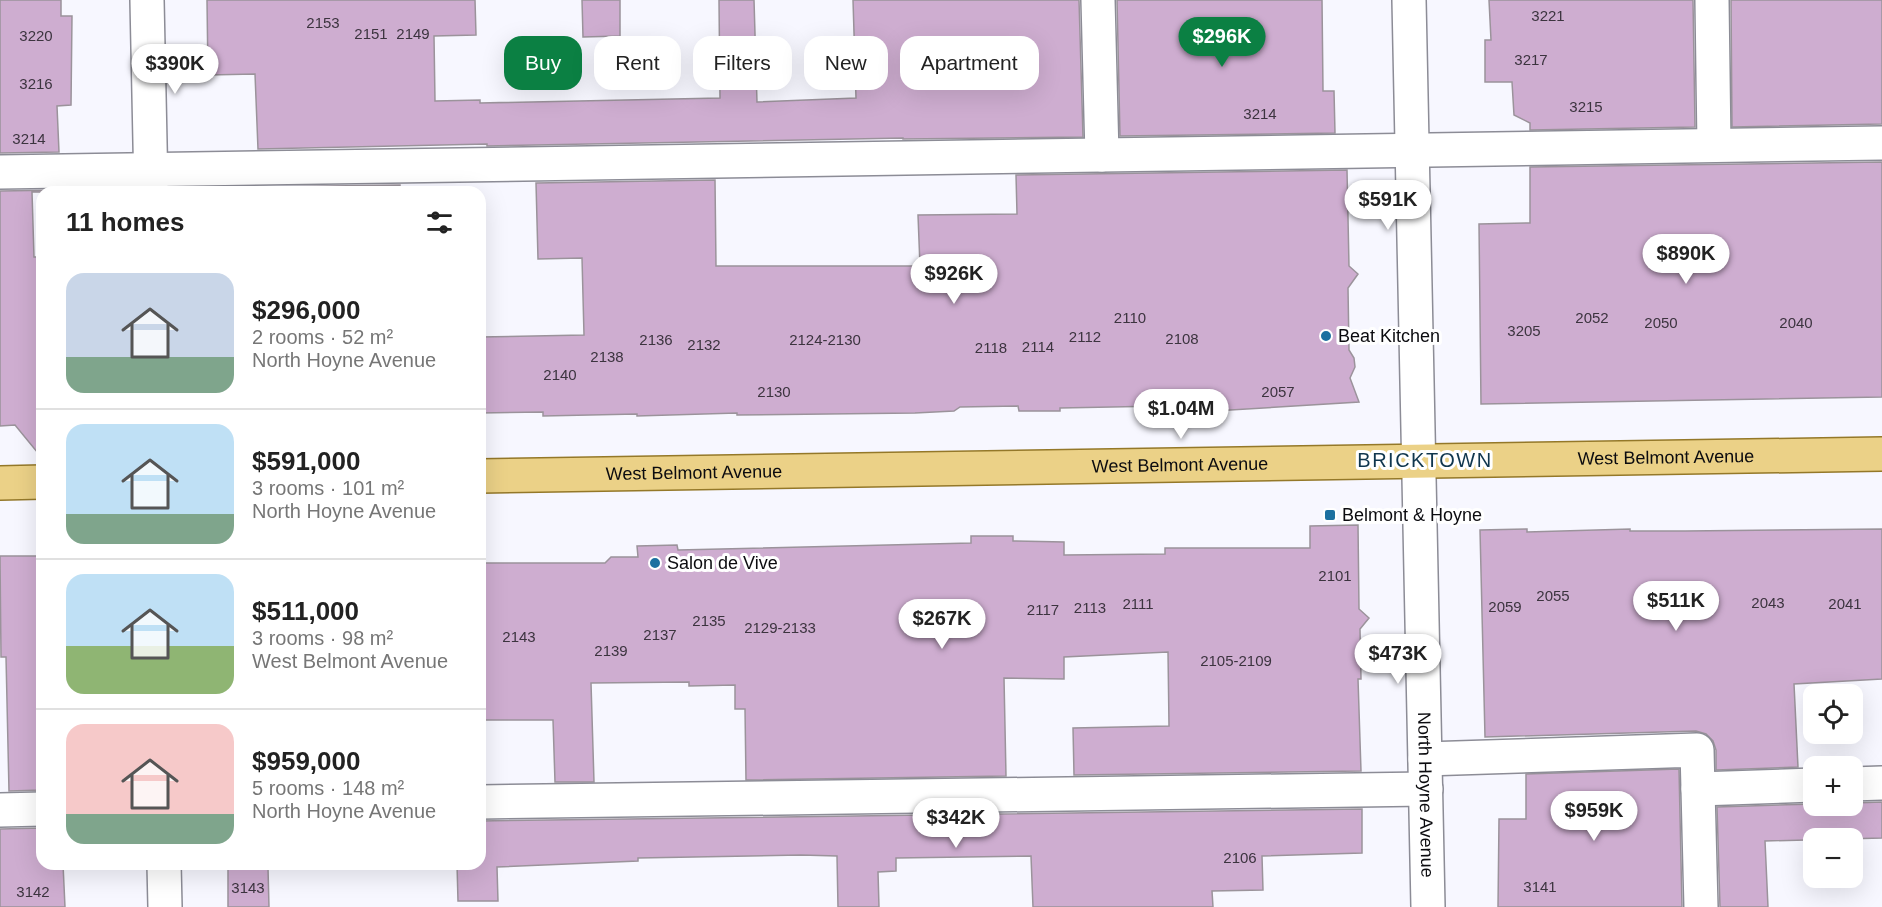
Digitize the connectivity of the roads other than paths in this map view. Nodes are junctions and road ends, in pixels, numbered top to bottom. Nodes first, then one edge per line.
1 (147, 0) edge
2 (1098, 0) edge
3 (1409, 0) edge
4 (1712, 0) edge
5 (1882, 143) edge
6 (1714, 145) junction
7 (1412, 150) junction
8 (1102, 155) junction
9 (0, 172) edge
10 (151, 181) edge
11 (1882, 454) edge
12 (1419, 462) junction
13 (486, 476) edge
14 (36, 482) edge
15 (0, 483) edge
16 (1426, 774) junction
17 (1882, 783) edge
18 (1863, 784) edge
19 (1803, 785) edge
20 (1698, 789) junction
21 (486, 802) edge
22 (36, 809) edge
23 (0, 810) edge
24 (164, 870) edge
25 (165, 907) edge
26 (1428, 907) edge
27 (1701, 907) edge

1 - 10 street
2 - 8 street
3 - 7 street, North Hoyne Avenue
4 - 6 street
5 - 6 street
6 - 7 street
7 - 8 street
7 - 12 street, North Hoyne Avenue
8 - 10 street
9 - 10 street
11 - 12 main road, West Belmont Avenue
12 - 13 main road, West Belmont Avenue
12 - 16 street, North Hoyne Avenue
14 - 15 main road
16 - 20 street
16 - 21 street
16 - 26 street, North Hoyne Avenue
17 - 18 street
19 - 20 street
20 - 27 street
22 - 23 street
24 - 25 street

